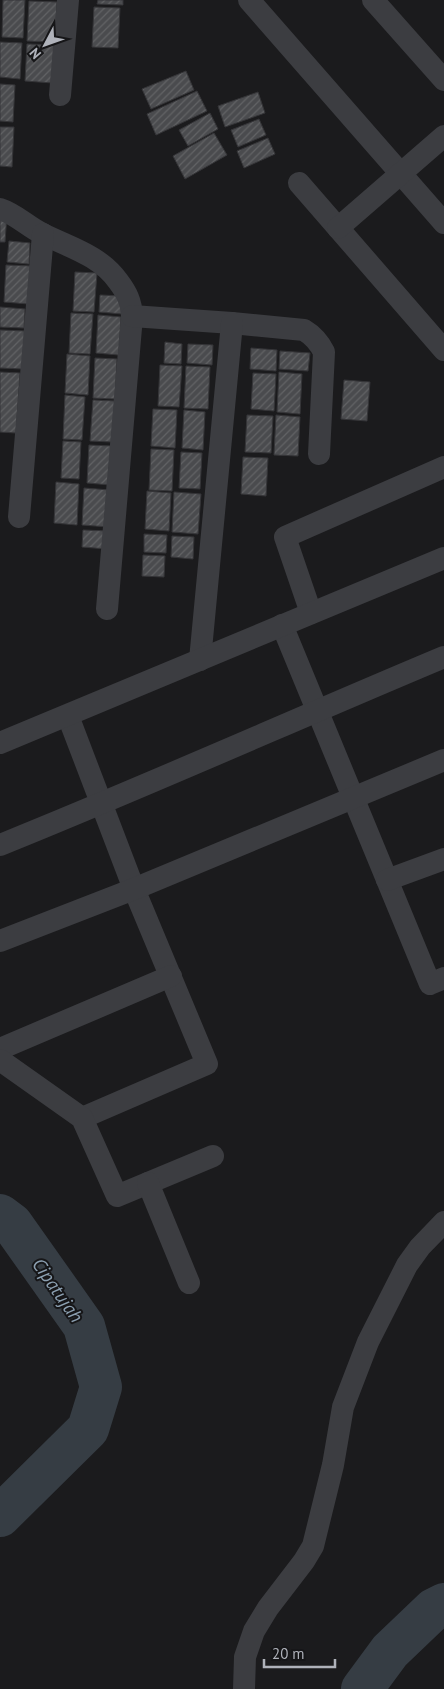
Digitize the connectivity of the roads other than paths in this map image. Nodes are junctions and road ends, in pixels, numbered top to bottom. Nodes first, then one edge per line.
1 (68, 0) edge
2 (249, 0) edge
3 (374, 0) edge
4 (444, 80) edge
5 (60, 95) dead end
6 (444, 136) edge
7 (400, 173) junction
8 (299, 183) dead end
9 (0, 209) edge
10 (444, 223) edge
11 (338, 228) junction
12 (43, 234) junction
13 (132, 316) junction
14 (232, 323) junction
15 (444, 350) edge
16 (319, 454) dead end
17 (444, 467) edge
18 (19, 516) dead end
19 (444, 558) edge
20 (107, 609) dead end
21 (311, 613) junction
22 (282, 625) junction
23 (444, 657) edge
24 (200, 660) junction
25 (316, 710) junction
26 (68, 716) junction
27 (0, 744) edge
28 (444, 760) edge
29 (353, 798) junction
30 (102, 804) junction
31 (0, 845) edge
32 (444, 858) edge
33 (387, 880) junction
34 (134, 889) junction
35 (0, 940) edge
36 (171, 976) junction
37 (444, 978) edge
38 (0, 1049) edge
39 (0, 1060) edge
40 (82, 1118) junction
41 (213, 1156) dead end
42 (148, 1183) junction
43 (444, 1222) edge
44 (188, 1283) dead end
45 (244, 1689) edge

1 - 5 street
2 - 7 street
3 - 4 street
6 - 7 street
7 - 10 street
7 - 11 street
8 - 11 street
9 - 12 street
11 - 15 street
12 - 13 street
12 - 18 street
13 - 14 street
13 - 20 street
14 - 16 street
14 - 24 street
17 - 21 street
19 - 21 street
21 - 22 street
22 - 24 street
22 - 25 street
23 - 25 street
24 - 26 street
25 - 29 street
25 - 30 street
26 - 27 street
26 - 30 street
28 - 29 street
29 - 33 street
29 - 34 street
30 - 31 street
30 - 34 street
32 - 33 street
33 - 37 street
34 - 35 street
34 - 36 street
36 - 38 street
36 - 40 street
39 - 40 street
40 - 42 street
41 - 42 street
42 - 44 street
43 - 45 street

